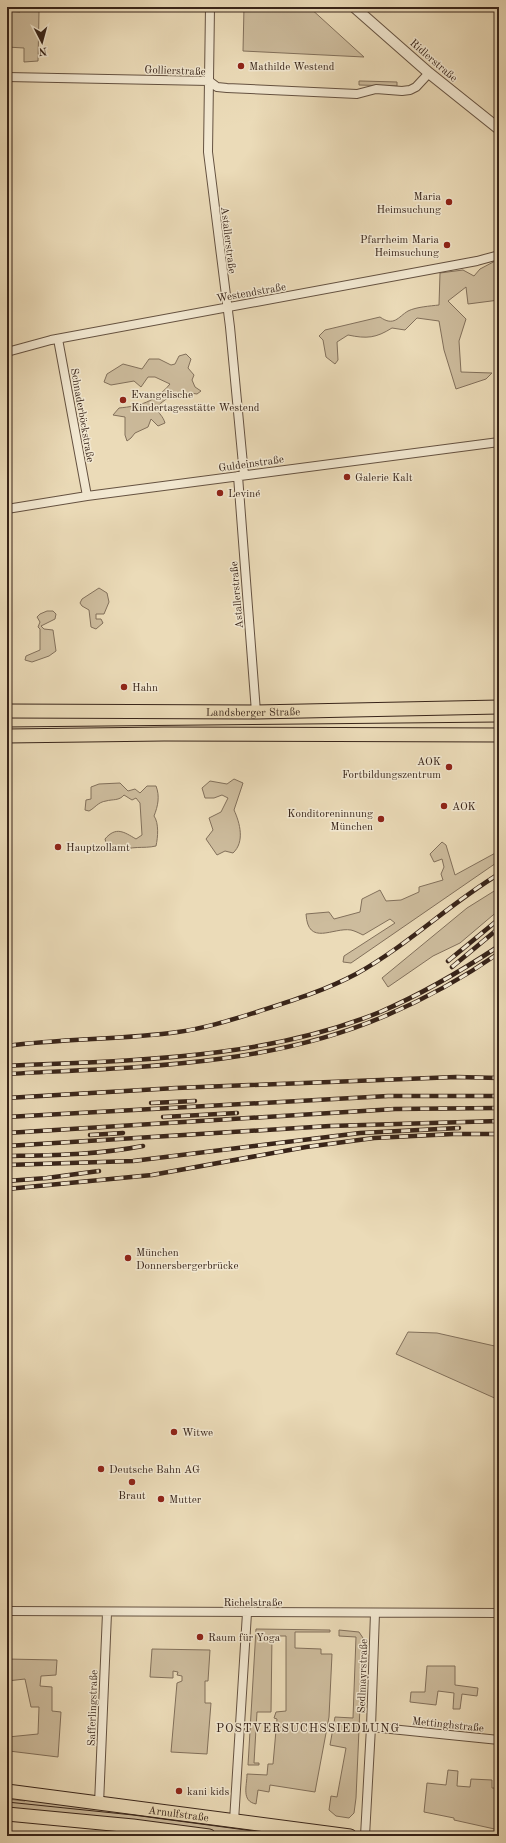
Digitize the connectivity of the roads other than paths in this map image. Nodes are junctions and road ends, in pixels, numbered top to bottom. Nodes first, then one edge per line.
1 (210, 7) edge
2 (354, 7) edge
3 (429, 73) junction
4 (7, 77) edge
5 (209, 81) junction
6 (499, 129) edge
7 (499, 254) edge
8 (227, 308) junction
9 (58, 339) junction
10 (7, 352) edge
11 (499, 442) edge
12 (241, 475) junction
13 (87, 496) junction
14 (7, 508) edge
15 (499, 707) edge
16 (7, 711) edge
17 (256, 712) junction
18 (499, 735) edge
19 (7, 736) edge
20 (7, 1611) edge
21 (107, 1613) junction
22 (247, 1613) junction
23 (375, 1613) junction
24 (499, 1614) edge
25 (371, 1727) junction
26 (499, 1740) edge
27 (7, 1791) edge
28 (99, 1804) junction
29 (7, 1814) edge
30 (234, 1820) junction
31 (133, 1831) edge
32 (209, 1836) edge
33 (350, 1836) edge
34 (365, 1836) edge

1 - 5 street, Astallerstraße
2 - 3 street, Ridlerstraße
3 - 5 street, Gollierstraße
3 - 6 street, Ridlerstraße
4 - 5 street, Gollierstraße
5 - 8 street, Astallerstraße
7 - 8 street, Westendstraße
8 - 9 street, Westendstraße
8 - 12 street, Astallerstraße
9 - 10 street, Westendstraße
9 - 13 street, Schnaderböckstraße
11 - 12 street, Guldeinstraße
12 - 13 street, Guldeinstraße
12 - 17 street, Astallerstraße
13 - 14 street, Guldeinstraße
15 - 17 main road, Landsberger Straße
16 - 17 main road, Landsberger Straße
18 - 19 main road, Landsberger Straße
20 - 21 street, Richelstraße
21 - 22 street, Richelstraße
21 - 28 street, Safferlingstraße
22 - 23 street, Richelstraße
22 - 30 street
23 - 24 street, Richelstraße
23 - 25 street, Sedlmayrstraße
25 - 26 street, Mettinghstraße
25 - 34 street, Sedlmayrstraße
27 - 28 main road, Arnulfstraße
28 - 30 main road, Arnulfstraße
29 - 31 main road, Arnulfstraße
30 - 33 main road, Arnulfstraße
31 - 32 main road, Arnulfstraße

